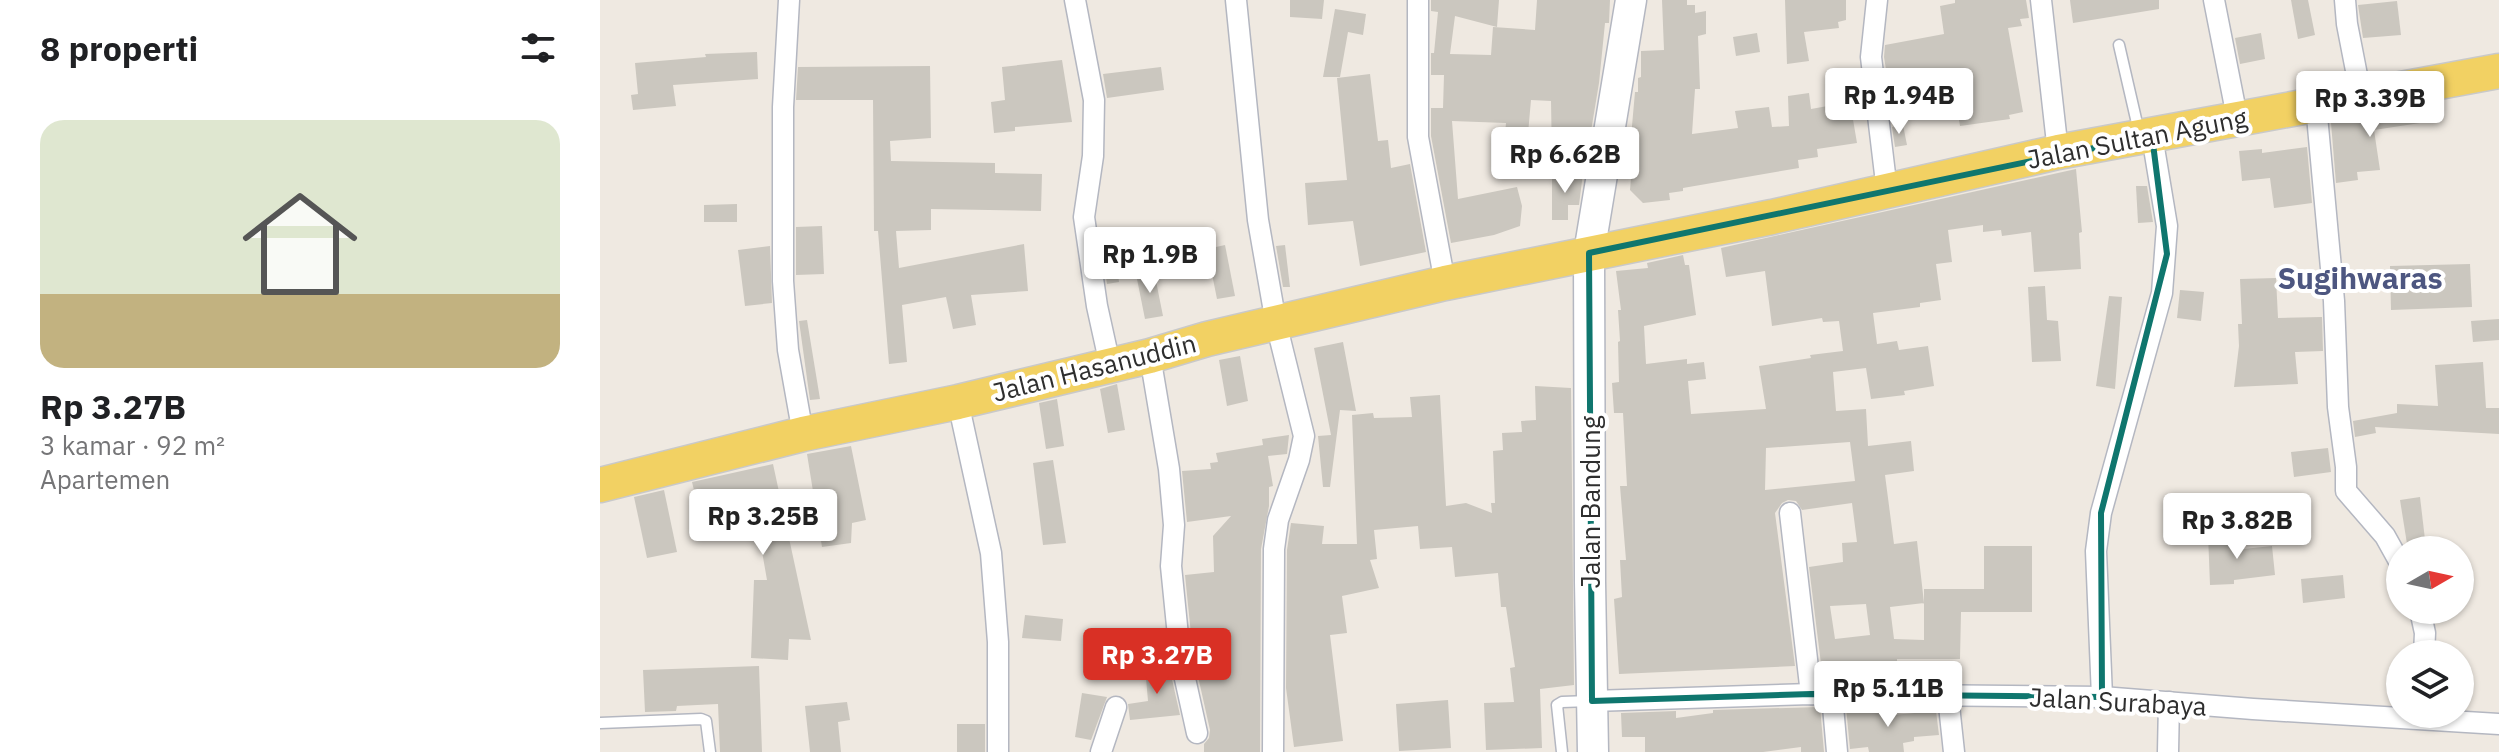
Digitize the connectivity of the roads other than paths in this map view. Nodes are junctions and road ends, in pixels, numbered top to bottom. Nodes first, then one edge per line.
1 (789, 0) edge
2 (1075, 0) edge
3 (1236, 0) edge
4 (1418, 0) edge
5 (1631, 0) edge
6 (1877, 0) edge
7 (2041, 0) edge
8 (2214, 0) edge
9 (2345, 0) edge
10 (2119, 45) dead end
11 (2499, 71) edge
12 (2361, 96) junction
13 (2316, 105) junction
14 (2237, 117) junction
15 (2146, 136) junction
16 (2058, 152) junction
17 (1887, 191) junction
18 (1589, 253) junction
19 (1445, 283) junction
20 (1276, 323) junction
21 (1150, 356) junction
22 (1110, 365) junction
23 (958, 402) junction
24 (803, 434) junction
25 (600, 485) edge
26 (1790, 513) dead end
27 (2386, 538) edge
28 (1811, 694) junction
29 (1832, 695) junction
30 (1948, 696) junction
31 (2102, 697) junction
32 (1592, 701) junction
33 (2169, 702) junction
34 (1116, 707) dead end
35 (2386, 714) edge
36 (2474, 722) edge
37 (600, 723) edge
38 (2499, 724) edge
39 (1197, 733) dead end
40 (710, 752) edge
41 (998, 752) edge
42 (1101, 752) edge
43 (1273, 752) edge
44 (1562, 752) edge
45 (1592, 752) edge
46 (1837, 752) edge
47 (1954, 752) edge
48 (2168, 752) edge

1 - 24 street
2 - 22 street
3 - 20 street
4 - 19 street
5 - 18 main road, Jalan Bandung
6 - 17 street
7 - 16 street
8 - 14 street
9 - 12 street
10 - 15 lane
11 - 12 main road, Jalan Sultan Agung
12 - 13 main road, Jalan Sultan Agung
13 - 14 main road, Jalan Sultan Agung
13 - 27 street
14 - 15 main road, Jalan Sultan Agung
15 - 16 main road, Jalan Sultan Agung
15 - 31 street
16 - 17 main road, Jalan Sultan Agung
17 - 18 main road, Jalan Sultan Agung
18 - 19 main road, Jalan Hasanuddin
18 - 32 main road, Jalan Bandung
19 - 20 main road, Jalan Hasanuddin
20 - 21 main road, Jalan Hasanuddin
20 - 43 street
21 - 22 main road, Jalan Hasanuddin
21 - 39 street
22 - 23 main road, Jalan Hasanuddin
23 - 24 main road, Jalan Hasanuddin
23 - 41 street
24 - 25 main road, Jalan Hasanuddin
26 - 28 street
28 - 29 street, Jalan Surabaya
28 - 32 street, Jalan Surabaya
29 - 30 street, Jalan Surabaya
29 - 46 street
30 - 31 street, Jalan Surabaya
30 - 47 street
31 - 33 street, Jalan Surabaya
32 - 44 lane
32 - 45 main road, Jalan Bandung
33 - 35 street, Jalan Surabaya
33 - 48 street
34 - 42 street
36 - 38 street, Jalan Surabaya
37 - 40 lane

